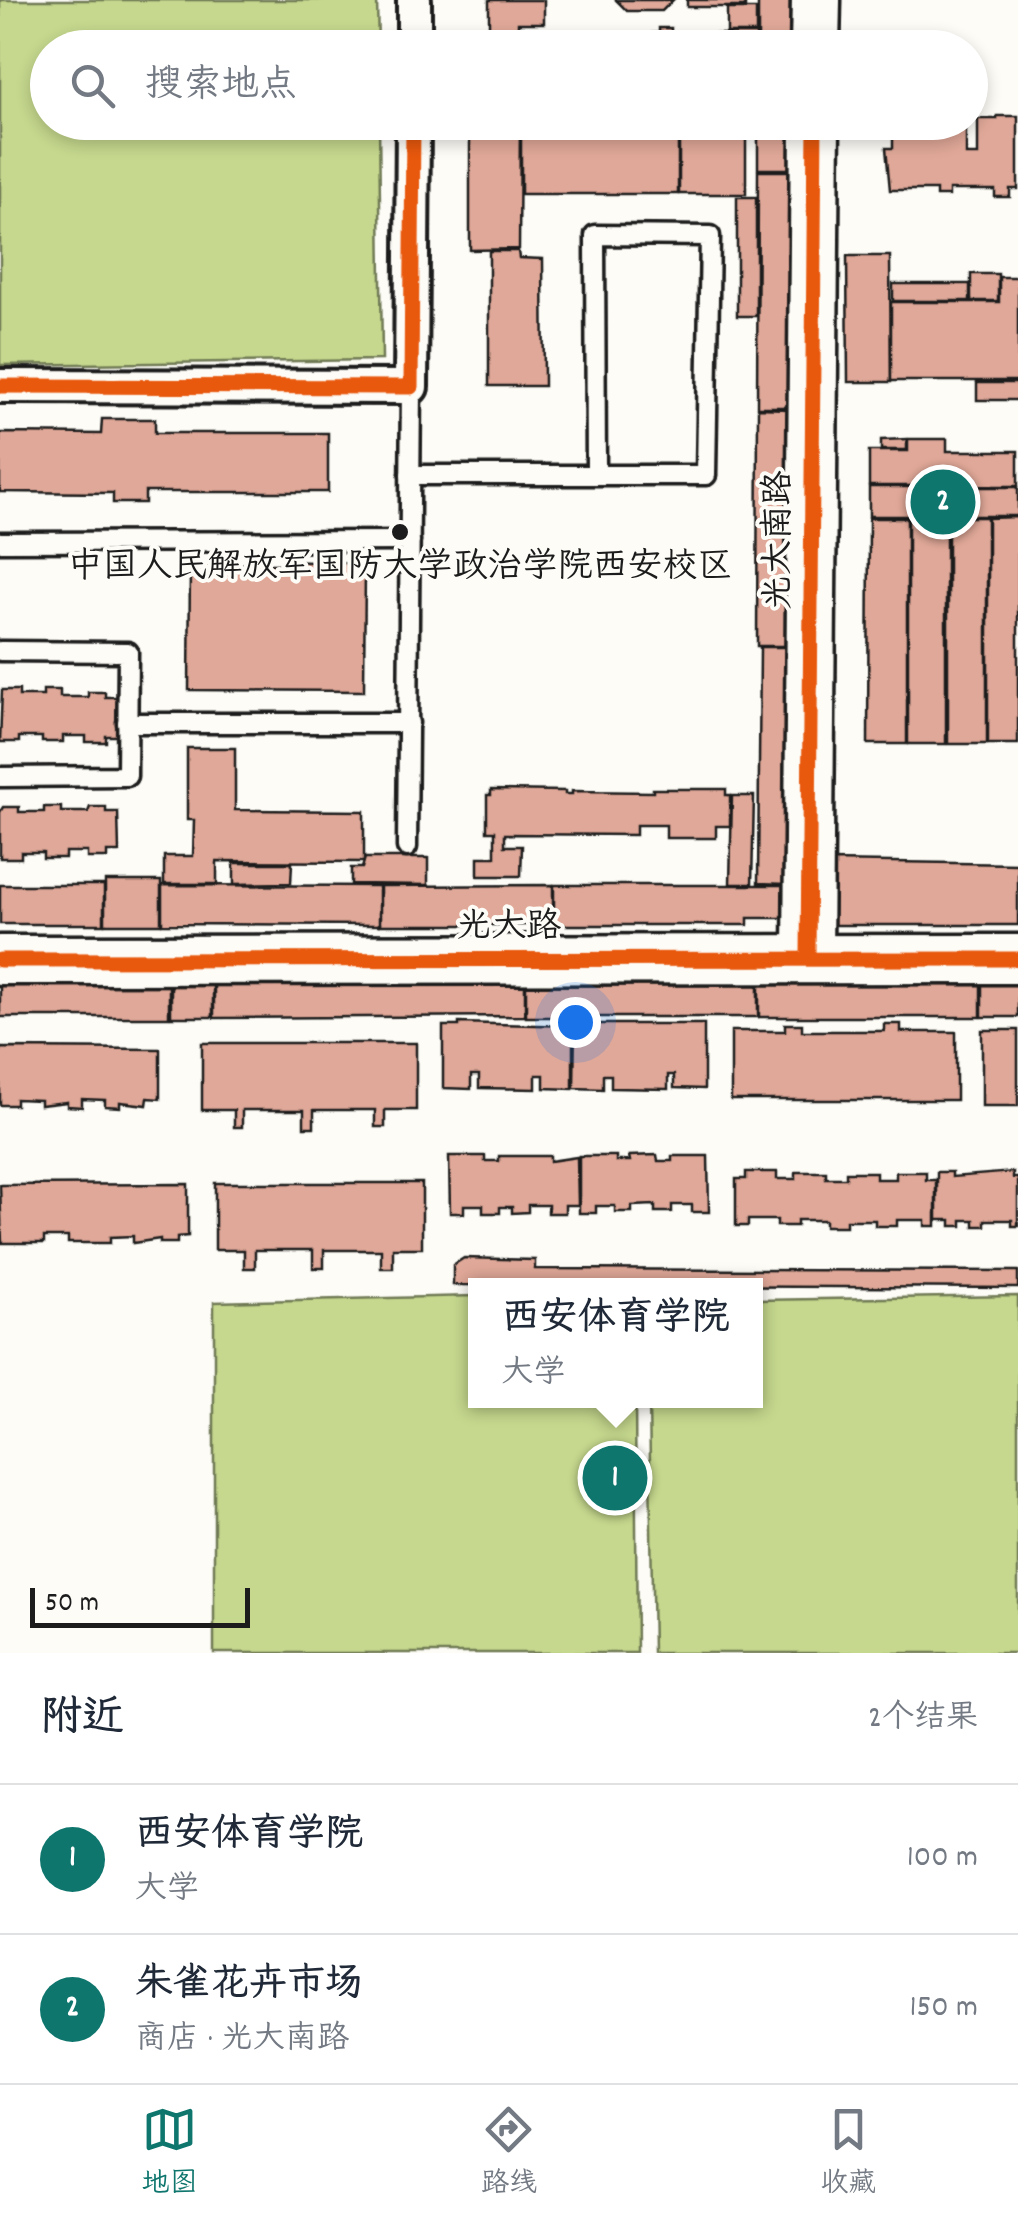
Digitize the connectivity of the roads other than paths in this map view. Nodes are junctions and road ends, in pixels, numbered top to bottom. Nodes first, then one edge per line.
1 (414, 0) edge
2 (816, 0) edge
3 (414, 30) edge
4 (815, 30) edge
5 (413, 140) edge
6 (815, 140) edge
7 (0, 386) edge
8 (411, 387) junction
9 (596, 475) junction
10 (410, 476) junction
11 (410, 541) junction
12 (0, 542) edge
13 (0, 650) edge
14 (127, 723) junction
15 (409, 724) junction
16 (0, 777) edge
17 (408, 846) dead end
18 (808, 958) junction
19 (1018, 959) edge
20 (0, 960) edge

1 - 3 street
2 - 4 street
5 - 8 street
6 - 18 street, 光大南路
7 - 8 street
8 - 10 lane
9 - 9 lane
9 - 10 lane
10 - 11 lane
11 - 12 lane
11 - 15 lane
13 - 14 lane
14 - 15 lane
14 - 16 lane
15 - 17 lane
18 - 19 street, 光大路
18 - 20 street, 光大路

